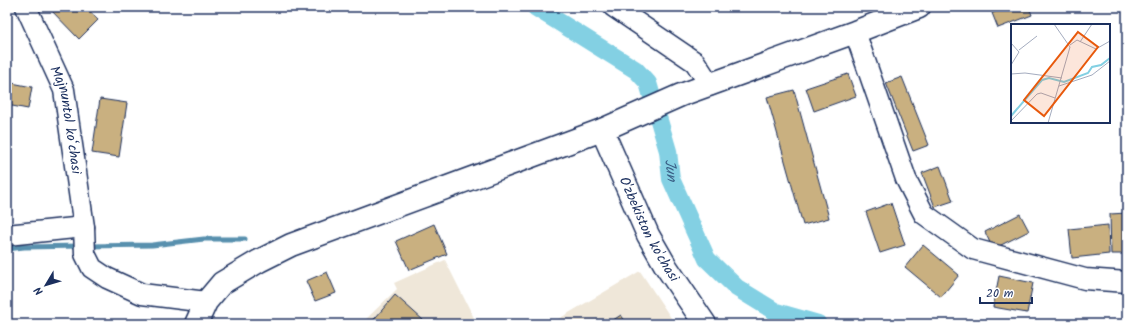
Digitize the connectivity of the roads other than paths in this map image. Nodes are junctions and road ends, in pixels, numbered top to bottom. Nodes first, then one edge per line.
1 (26, 7) edge
2 (614, 7) edge
3 (919, 7) edge
4 (855, 32) junction
5 (710, 85) junction
6 (602, 130) junction
7 (7, 235) edge
8 (84, 240) junction
9 (1127, 282) edge
10 (206, 302) junction
11 (196, 324) edge
12 (705, 324) edge

1 - 8 street, Majnuntol ko‘chasi
2 - 5 street
3 - 4 main road
4 - 5 main road
4 - 9 street
5 - 6 main road
6 - 10 main road
6 - 12 main road, O'zbekiston ko'chasi
7 - 8 street
8 - 10 street
10 - 11 main road

